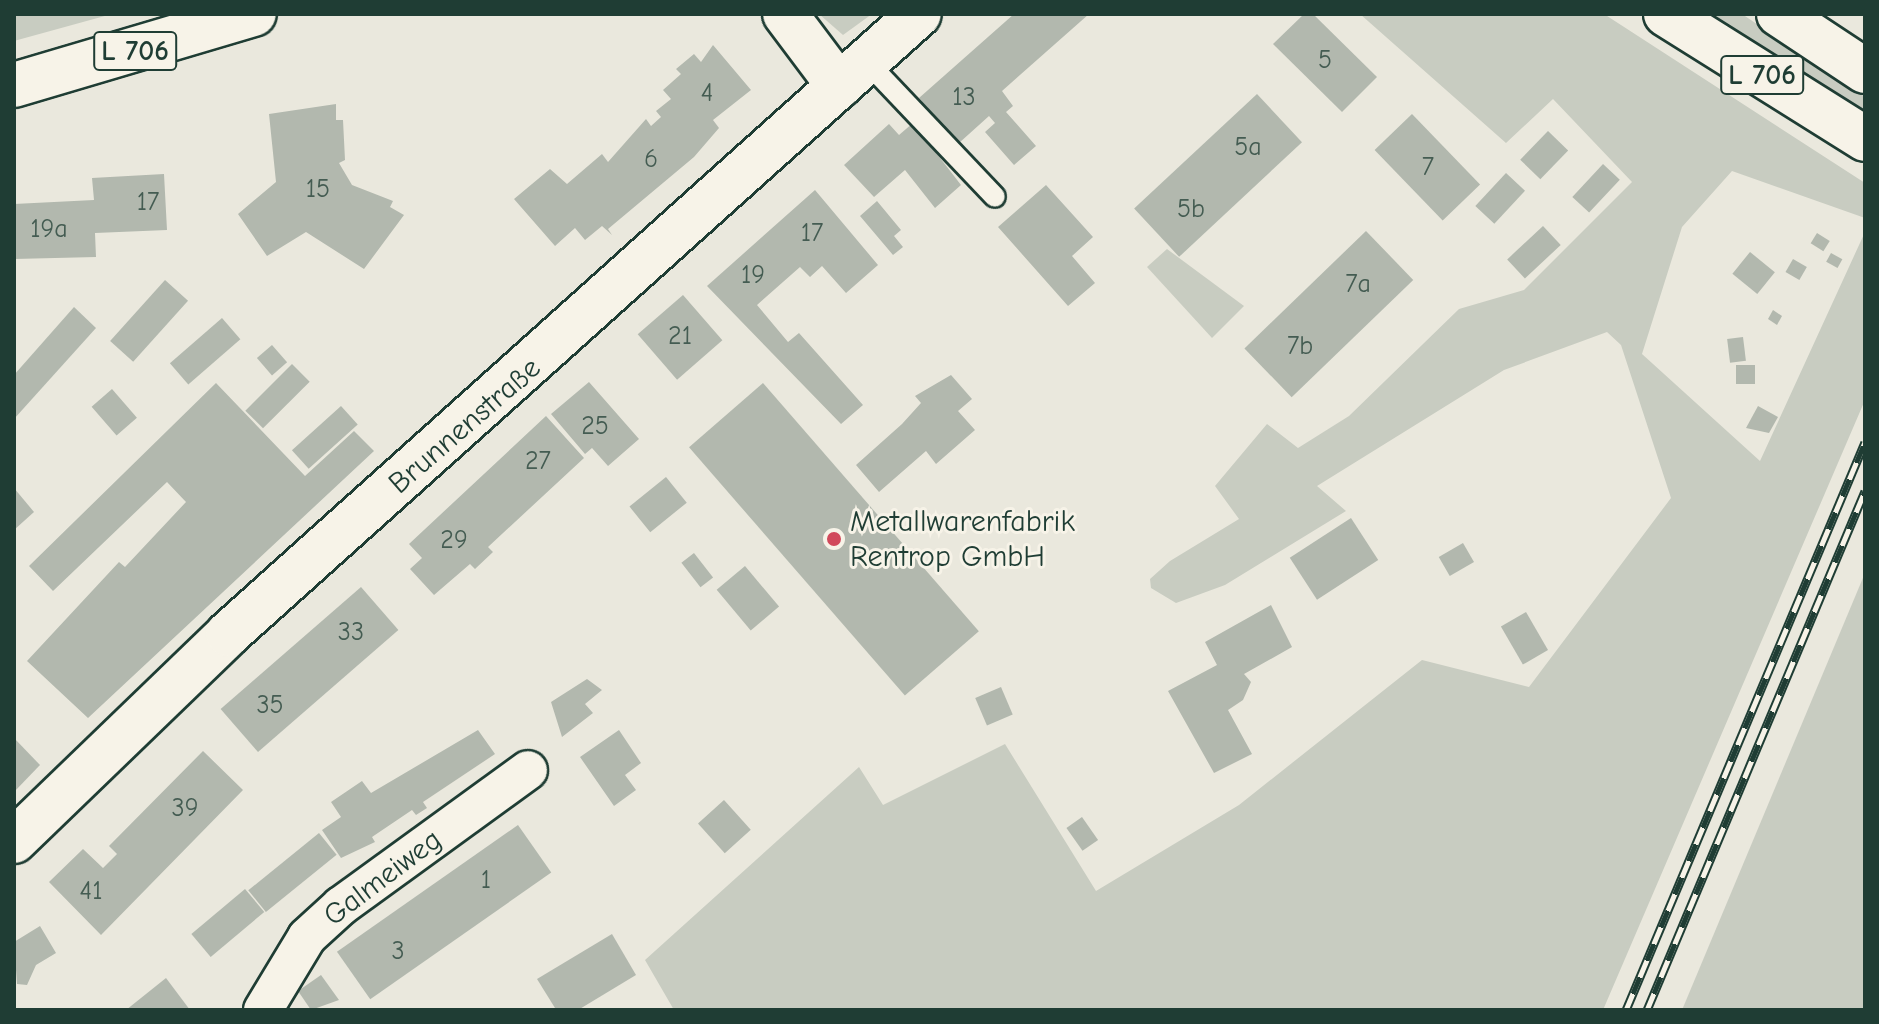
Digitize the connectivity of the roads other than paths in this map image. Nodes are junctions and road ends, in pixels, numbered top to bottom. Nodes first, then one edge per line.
1 (254, 14) edge
2 (785, 14) edge
3 (919, 14) edge
4 (1666, 14) edge
5 (1779, 14) edge
6 (1865, 71) edge
7 (852, 74) junction
8 (14, 85) edge
9 (1862, 137) edge
10 (995, 197) dead end
11 (528, 770) dead end
12 (14, 841) edge
13 (263, 1010) edge

1 - 8 main road, L 706
2 - 7 main road
3 - 7 main road, Brunnenstraße
4 - 9 main road, L 706
5 - 6 main road, L 706
7 - 10 lane
7 - 12 main road, Brunnenstraße
11 - 13 street, Galmeiweg

